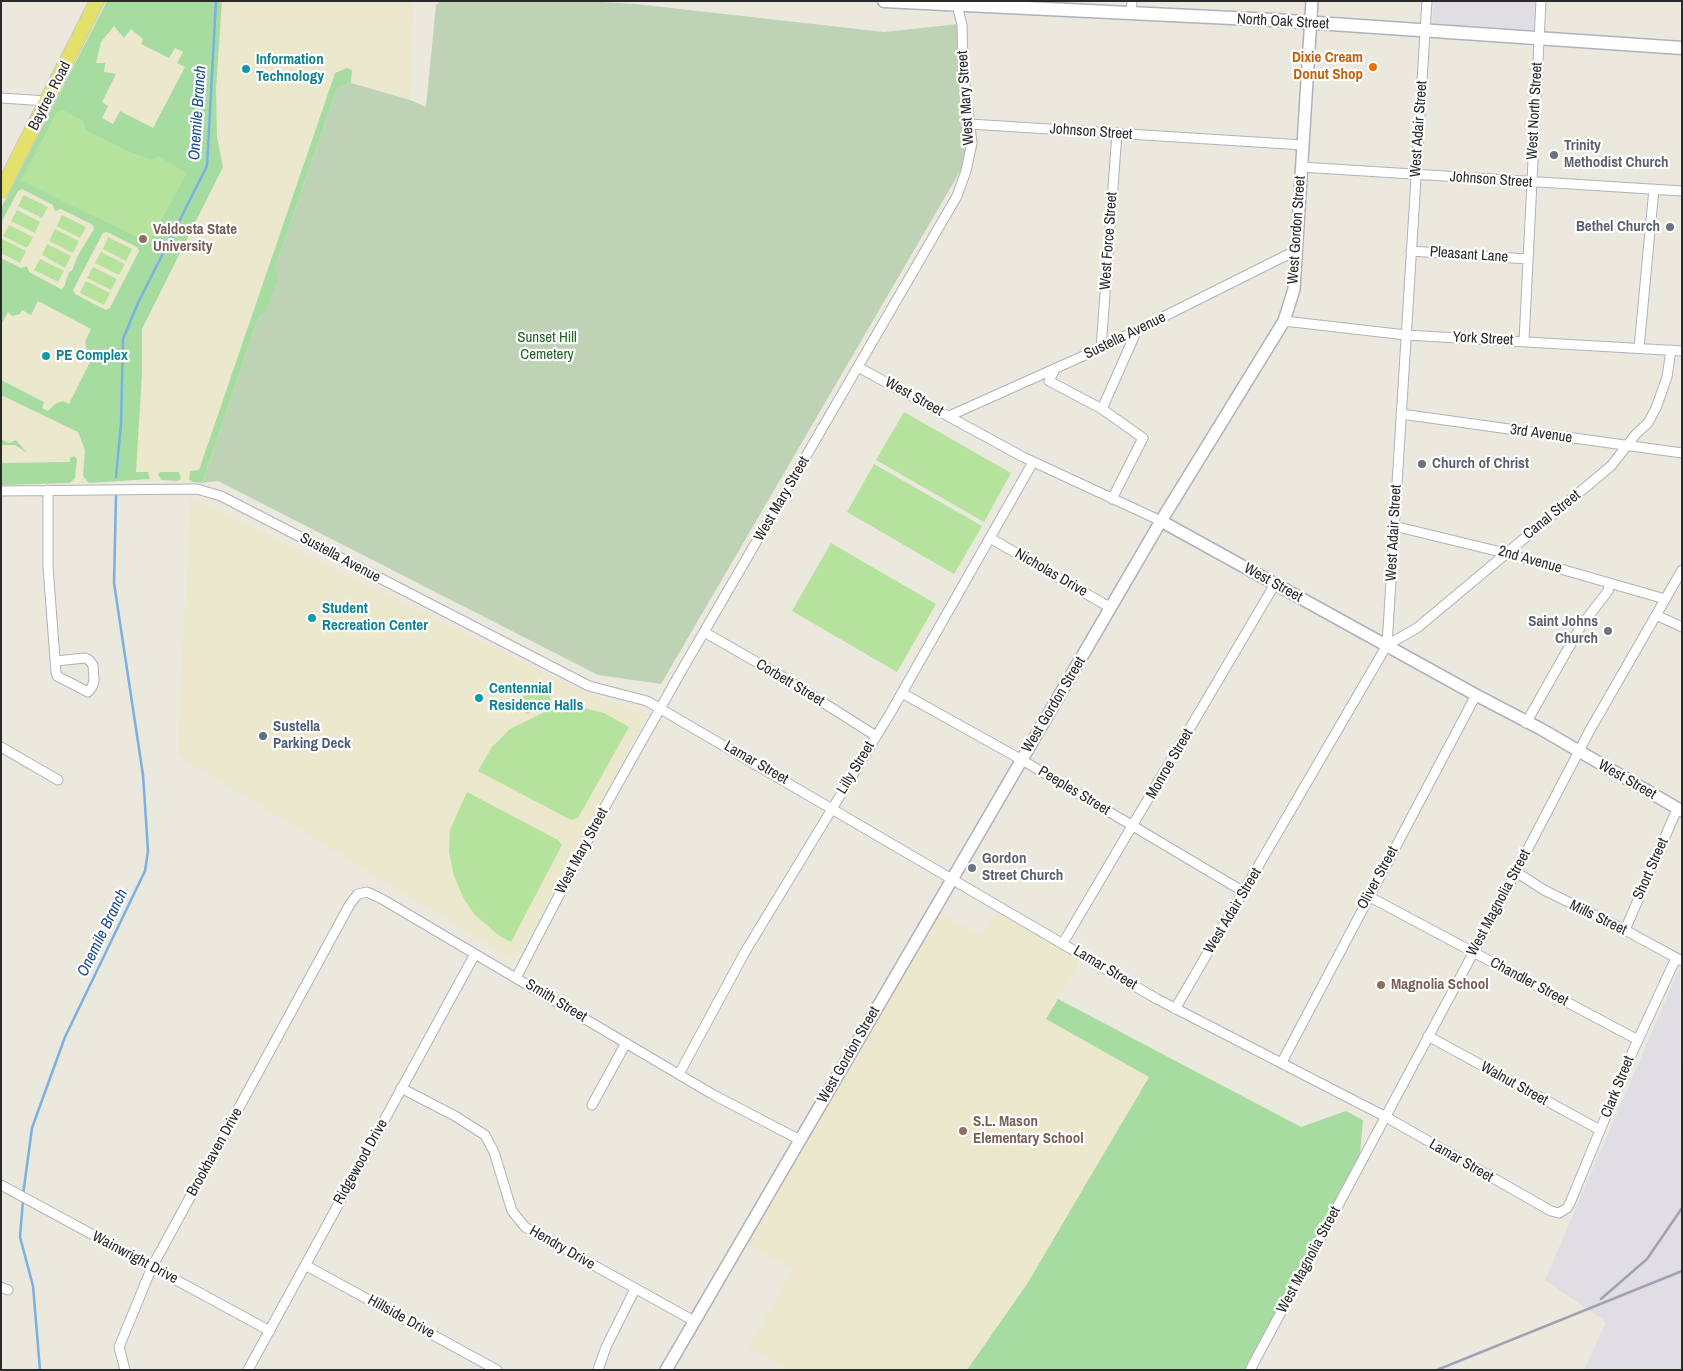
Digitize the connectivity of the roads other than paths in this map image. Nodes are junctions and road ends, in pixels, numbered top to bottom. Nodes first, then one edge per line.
1 (97, 1) edge
2 (884, 1) edge
3 (1312, 1) edge
4 (1427, 1) edge
5 (1541, 1) edge
6 (956, 3) edge
7 (1131, 8) edge
8 (1311, 23) junction
9 (1425, 31) junction
10 (1539, 39) junction
11 (1682, 48) edge
12 (1, 98) edge
13 (47, 101) junction
14 (970, 124) junction
15 (1117, 133) junction
16 (1303, 145) junction
17 (1301, 167) junction
18 (1416, 175) junction
19 (1531, 183) junction
20 (1654, 189) junction
21 (1, 191) edge
22 (1682, 191) edge
23 (1297, 250) junction
24 (1411, 251) junction
25 (1527, 259) junction
26 (1284, 321) junction
27 (1137, 330) junction
28 (1406, 335) junction
29 (1524, 341) junction
30 (1101, 348) junction
31 (1639, 348) junction
32 (1672, 350) junction
33 (1682, 351) edge
34 (858, 367) junction
35 (1055, 369) junction
36 (1102, 409) junction
37 (1401, 414) junction
38 (949, 416) junction
39 (1627, 446) junction
40 (1682, 453) edge
41 (1033, 462) junction
42 (48, 490) junction
43 (1, 491) edge
44 (1112, 499) junction
45 (1161, 521) junction
46 (1394, 526) junction
47 (990, 538) junction
48 (1505, 553) junction
49 (1682, 570) edge
50 (1610, 583) junction
51 (1275, 584) junction
52 (1665, 599) junction
53 (1111, 608) junction
54 (1656, 615) junction
55 (1682, 627) edge
56 (704, 632) junction
57 (1387, 645) junction
58 (56, 661) junction
59 (902, 693) junction
60 (1476, 695) junction
61 (659, 709) junction
62 (1526, 723) junction
63 (876, 736) junction
64 (1, 747) edge
65 (1579, 753) junction
66 (1022, 760) junction
67 (58, 780) dead end
68 (832, 809) junction
69 (1680, 810) edge
70 (1134, 826) junction
71 (1516, 872) junction
72 (952, 879) junction
73 (1244, 892) junction
74 (1368, 896) junction
75 (1624, 930) junction
76 (331, 940) joint
77 (1063, 943) junction
78 (1474, 951) junction
79 (475, 954) junction
80 (1679, 959) edge
81 (516, 978) junction
82 (1175, 1009) junction
83 (1428, 1036) junction
84 (1638, 1040) junction
85 (626, 1043) junction
86 (1282, 1062) junction
87 (679, 1074) junction
88 (401, 1088) junction
89 (592, 1105) dead end
90 (1386, 1117) junction
91 (1600, 1130) junction
92 (800, 1140) junction
93 (1, 1185) edge
94 (1559, 1213) joint
95 (305, 1265) junction
96 (152, 1267) junction
97 (635, 1289) junction
98 (694, 1321) junction
99 (270, 1331) junction
100 (125, 1370) edge
101 (248, 1370) edge
102 (498, 1370) edge
103 (598, 1370) edge
104 (666, 1370) edge
105 (1250, 1370) edge

1 - 13 main road, Baytree Road
2 - 6 main road, North Oak Street
3 - 8 street, West Gordon Street
4 - 9 street, West Adair Street
5 - 10 street, West North Street
6 - 7 main road, North Oak Street
6 - 14 street, West Mary Street
7 - 8 main road, North Oak Street
8 - 9 main road, North Oak Street
8 - 16 street, West Gordon Street
9 - 10 main road, North Oak Street
9 - 18 street, West Adair Street
10 - 11 main road, North Oak Street
10 - 19 street, West North Street
12 - 13 street
13 - 21 main road, Baytree Road
14 - 15 street, Johnson Street
14 - 34 street, West Mary Street
15 - 16 street, Johnson Street
15 - 30 street, West Force Street
16 - 17 street, West Gordon Street
17 - 18 street, Johnson Street
17 - 23 street, West Gordon Street
18 - 19 street, Johnson Street
18 - 24 street, West Adair Street
19 - 20 street, Johnson Street
19 - 25 street, West North Street
20 - 22 street, Johnson Street
20 - 31 street
23 - 26 street, West Gordon Street
23 - 27 street, Sustella Avenue
24 - 25 street, Pleasant Lane
24 - 28 street, West Adair Street
25 - 29 street, West North Street
26 - 28 street, York Street
26 - 45 street, West Gordon Street
27 - 30 street, Sustella Avenue
27 - 36 street
28 - 29 street, York Street
28 - 37 street, West Adair Street
29 - 31 street, York Street
30 - 35 street, Sustella Avenue
31 - 32 street, York Street
32 - 33 street, York Street
32 - 39 street, Canal Street
34 - 38 street, West Street
34 - 56 street, West Mary Street
35 - 36 street
35 - 38 street, Sustella Avenue
36 - 44 street
37 - 39 street, 3rd Avenue
37 - 46 street, West Adair Street
38 - 41 street, West Street
39 - 40 street, 3rd Avenue
39 - 48 street, Canal Street
41 - 44 street, West Street
41 - 47 street, Lilly Street
42 - 43 street, Sustella Avenue
42 - 58 street
42 - 61 street, Sustella Avenue
44 - 45 street, West Street
45 - 51 street, West Street
45 - 53 street, West Gordon Street
46 - 48 street, 2nd Avenue
46 - 57 street, West Adair Street
47 - 53 street, Nicholas Drive
47 - 59 street, Lilly Street
48 - 50 street, 2nd Avenue
48 - 57 street, Canal Street
49 - 52 street, West Magnolia Street
50 - 52 street, 2nd Avenue
50 - 62 street
51 - 57 street, West Street
51 - 70 street, Monroe Street
52 - 54 street, West Magnolia Street
53 - 66 street, West Gordon Street
54 - 55 street
54 - 65 street, West Magnolia Street
56 - 61 street, West Mary Street
56 - 63 street, Corbett Street
57 - 60 street, West Street
57 - 73 street, West Adair Street
58 - 58 street
59 - 63 street, Lilly Street
59 - 66 street, Peeples Street
60 - 62 street, West Street
60 - 74 street, Oliver Street
61 - 68 street, Lamar Street
61 - 81 street, West Mary Street
62 - 65 street, West Street
63 - 68 street, Lilly Street
64 - 67 street
65 - 69 street, West Street
65 - 71 street, West Magnolia Street
66 - 70 street, Peeples Street
66 - 72 street, West Gordon Street
68 - 72 street, Lamar Street
68 - 87 street, Lilly Street
69 - 75 street, Short Street
70 - 73 street, Peeples Street
70 - 77 street, Monroe Street
71 - 75 street, Mills Street
71 - 78 street, West Magnolia Street
72 - 77 street, Lamar Street
72 - 92 street, West Gordon Street
73 - 82 street, West Adair Street
74 - 78 street, Chandler Street
74 - 86 street, Oliver Street
75 - 80 street, Mills Street
76 - 79 street, Smith Street
76 - 96 street, Brookhaven Drive
77 - 82 street, Lamar Street
78 - 83 street, West Magnolia Street
78 - 84 street, Chandler Street
79 - 81 street, Smith Street
79 - 88 street, Ridgewood Drive
80 - 84 street, Clark Street
81 - 85 street, Smith Street
82 - 86 street, Lamar Street
83 - 90 street, West Magnolia Street
83 - 91 street, Walnut Street
84 - 91 street, Clark Street
85 - 87 street, Smith Street
85 - 89 street
86 - 90 street, Lamar Street
87 - 92 street, Smith Street
88 - 95 street, Ridgewood Drive
88 - 97 street, Hendry Drive
90 - 94 street, Lamar Street
90 - 105 street, West Magnolia Street
91 - 94 street, Clark Street
92 - 98 street, West Gordon Street
93 - 96 street, Wainwright Drive
95 - 99 street, Ridgewood Drive
95 - 102 street, Hillside Drive
96 - 99 street, Wainwright Drive
96 - 100 street, Brookhaven Drive
97 - 98 street, Hendry Drive
97 - 103 street
98 - 104 street, West Gordon Street
99 - 101 street, Ridgewood Drive

